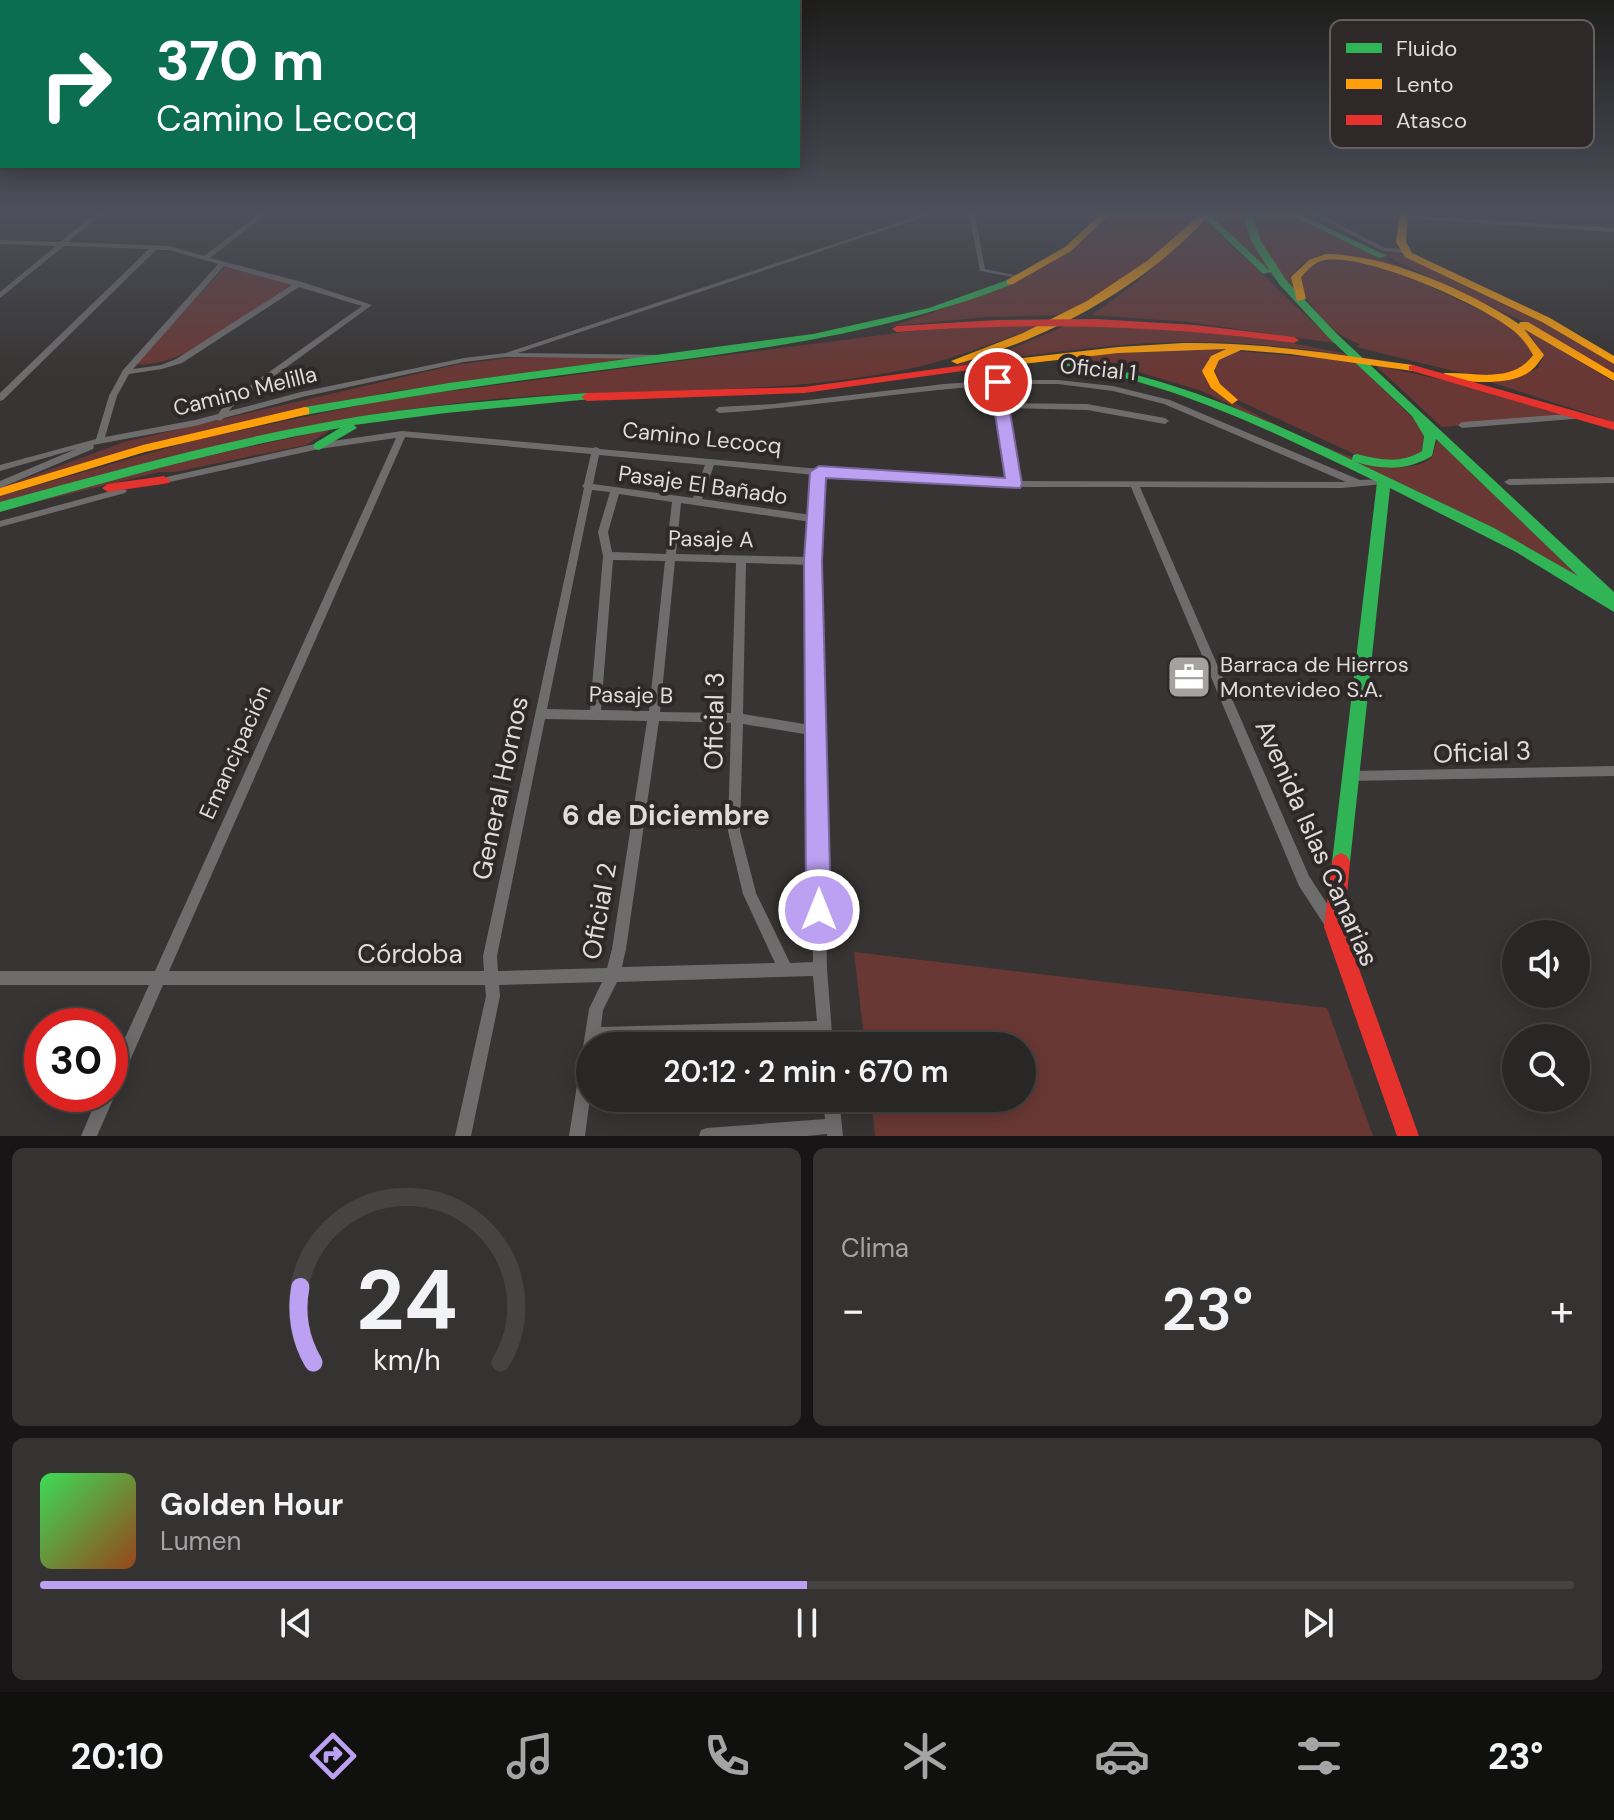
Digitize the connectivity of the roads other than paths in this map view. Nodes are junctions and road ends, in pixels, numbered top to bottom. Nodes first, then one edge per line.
1 (33, 267) edge
2 (134, 267) edge
3 (219, 267) edge
4 (238, 267) edge
5 (767, 267) edge
6 (981, 267) edge
7 (1034, 267) edge
8 (1147, 267) edge
9 (1262, 267) edge
10 (1271, 267) edge
11 (1303, 267) edge
12 (1391, 267) edge
13 (1405, 267) edge
14 (1431, 267) edge
15 (1017, 277) junction
16 (299, 284) junction
17 (0, 296) edge
18 (1309, 312) junction
19 (801, 340) junction
20 (1250, 347) junction
21 (505, 355) junction
22 (674, 358) junction
23 (1614, 361) edge
24 (1012, 363) junction
25 (1413, 368) junction
26 (126, 372) junction
27 (1445, 376) junction
28 (1614, 378) edge
29 (880, 379) junction
30 (998, 382) junction
31 (1149, 395) junction
32 (0, 398) edge
33 (1001, 405) junction
34 (469, 406) junction
35 (719, 410) dead end
36 (1416, 414) junction
37 (1144, 415) junction
38 (1582, 416) junction
39 (220, 418) junction
40 (1165, 421) dead end
41 (1462, 425) dead end
42 (1614, 426) edge
43 (402, 434) junction
44 (337, 438) junction
45 (99, 442) junction
46 (319, 446) joint
47 (596, 450) junction
48 (711, 461) junction
49 (0, 468) edge
50 (819, 472) junction
51 (164, 480) junction
52 (1614, 480) edge
53 (1384, 481) junction
54 (1509, 482) dead end
55 (1014, 484) junction
56 (1360, 484) junction
57 (0, 485) edge
58 (587, 486) junction
59 (1135, 486) junction
60 (615, 491) junction
61 (0, 492) edge
62 (677, 499) junction
63 (696, 502) junction
64 (0, 507) edge
65 (0, 514) edge
66 (813, 519) junction
67 (0, 524) edge
68 (608, 556) junction
69 (670, 558) junction
70 (741, 559) junction
71 (813, 561) junction
72 (1614, 604) edge
73 (540, 714) junction
74 (595, 715) junction
75 (654, 715) junction
76 (735, 718) junction
77 (817, 731) junction
78 (1614, 771) edge
79 (1351, 776) junction
80 (1334, 927) junction
81 (820, 969) junction
82 (786, 970) junction
83 (613, 974) junction
84 (0, 978) edge
85 (492, 978) junction
86 (158, 979) junction
87 (824, 1028) junction
88 (592, 1032) edge
89 (691, 1032) edge
90 (824, 1032) edge
91 (128, 1047) edge
92 (99, 1112) edge
93 (580, 1112) edge
94 (835, 1131) edge
95 (89, 1136) edge
96 (463, 1136) edge
97 (577, 1136) edge
98 (707, 1136) edge
99 (1408, 1136) edge

1 - 17 street
2 - 32 street
3 - 26 street
4 - 16 street
5 - 21 street, Camino Melilla
6 - 15 street
7 - 15 main road
8 - 29 main road
9 - 18 main road
10 - 18 main road
11 - 18 main road
12 - 27 main road
13 - 28 main road
14 - 23 main road
15 - 19 main road
16 - 26 street
16 - 39 street
18 - 36 main road
19 - 22 main road
19 - 25 main road
20 - 24 main road
20 - 25 main road
20 - 36 main road
21 - 22 street, Camino Melilla
21 - 39 street, Camino Melilla
22 - 61 main road
24 - 29 main road
24 - 53 main road
25 - 27 main road
26 - 45 street
27 - 38 main road
29 - 34 main road
30 - 31 street, Oficial 1
30 - 33 street
30 - 35 street, Oficial 1
31 - 37 street
31 - 56 street, Oficial 1
33 - 37 street
33 - 55 street
34 - 44 main road
34 - 64 main road
36 - 72 main road
37 - 40 street
38 - 41 street
38 - 42 main road
39 - 45 street, Camino Melilla
43 - 44 street, Camino Lecocq
43 - 47 street, Camino Lecocq
43 - 86 street, Emancipación
44 - 46 main road
45 - 49 street
45 - 57 street, Camino Melilla
46 - 51 street
47 - 48 street, Camino Lecocq
47 - 58 street, General Hornos
48 - 50 street, Camino Lecocq
48 - 63 street
50 - 55 street, Camino Lecocq
50 - 66 street
51 - 65 main road
51 - 67 street
52 - 54 street
53 - 56 street, Camino Lecocq
53 - 72 main road
53 - 79 main road
55 - 59 street, Camino Lecocq
56 - 59 street, Camino Lecocq
58 - 60 street, Pasaje El Bañado
58 - 73 street, General Hornos
59 - 80 street, Avenida Islas Canarias
60 - 62 street, Pasaje El Bañado
60 - 68 street
62 - 63 street, Pasaje El Bañado
62 - 69 street, Oficial 2
63 - 66 street, Pasaje El Bañado
66 - 71 street
68 - 69 street, Pasaje A
68 - 74 street
69 - 70 street, Pasaje A
69 - 75 street, Oficial 2
70 - 71 street, Pasaje A
70 - 76 street, Oficial 3
71 - 77 street
73 - 74 street, Pasaje B
73 - 85 street, General Hornos
74 - 75 street, Pasaje B
75 - 76 street, Pasaje B
75 - 83 street, Oficial 2
76 - 77 street, Pasaje B
76 - 82 street, Oficial 3
77 - 81 street
78 - 79 street, Oficial 3
79 - 80 main road
80 - 99 main road, Avenida Islas Canarias
81 - 82 street, Córdoba
81 - 87 street
82 - 83 street, Córdoba
83 - 85 street, Córdoba
83 - 88 street, Oficial 2
84 - 86 street, Córdoba
85 - 86 street, Córdoba
85 - 96 street, General Hornos
86 - 91 street, Emancipación
87 - 89 street
87 - 90 street
92 - 95 street
93 - 97 street, Oficial 2
94 - 98 street

